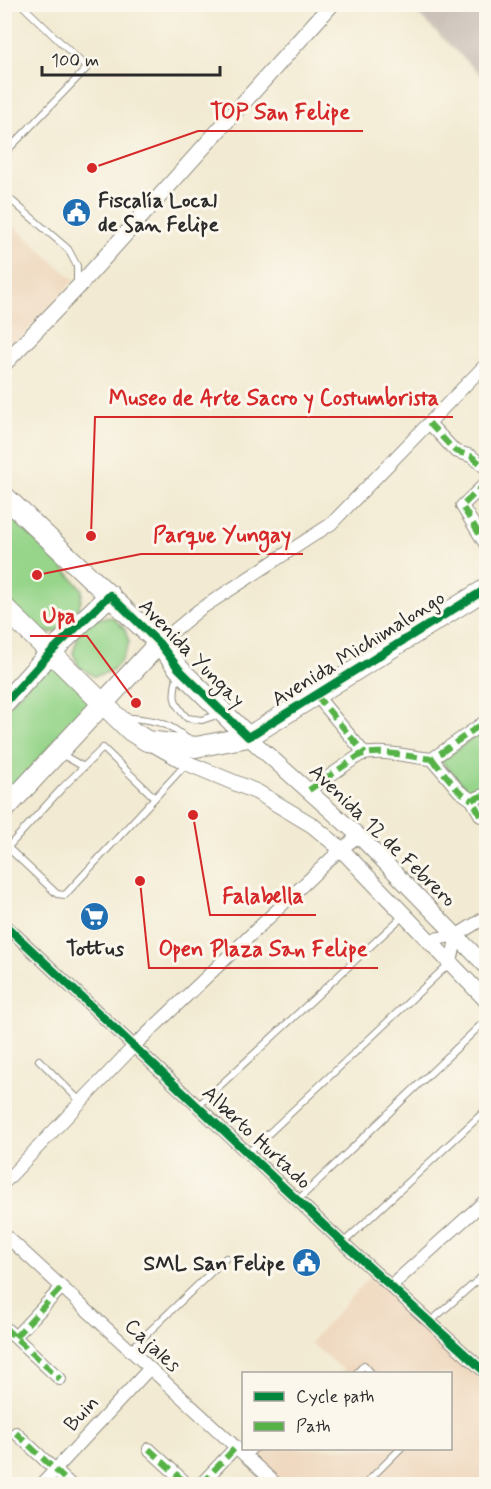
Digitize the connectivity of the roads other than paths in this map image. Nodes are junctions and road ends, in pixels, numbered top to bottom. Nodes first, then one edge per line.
1 (21, 4) edge
2 (332, 4) edge
3 (4, 154) edge
4 (4, 194) edge
5 (78, 287) junction
6 (4, 364) edge
7 (486, 364) edge
8 (429, 423) junction
9 (486, 468) edge
10 (486, 483) edge
11 (4, 496) edge
12 (486, 545) edge
13 (486, 589) edge
14 (110, 595) junction
15 (4, 607) edge
16 (159, 643) junction
17 (51, 652) junction
18 (178, 669) junction
19 (316, 695) junction
20 (4, 704) edge
21 (111, 710) junction
22 (224, 712) junction
23 (486, 720) edge
24 (248, 737) junction
25 (58, 753) junction
26 (365, 754) junction
27 (191, 755) junction
28 (432, 759) junction
29 (84, 767) junction
30 (309, 790) junction
31 (486, 794) edge
32 (154, 798) junction
33 (472, 800) junction
34 (4, 810) edge
35 (481, 816) dead end
36 (359, 836) junction
37 (6, 846) edge
38 (341, 849) junction
39 (405, 915) junction
40 (486, 917) edge
41 (4, 924) edge
42 (457, 935) junction
43 (429, 940) junction
44 (451, 962) junction
45 (486, 966) edge
46 (486, 1000) edge
47 (486, 1020) edge
48 (134, 1046) junction
49 (39, 1059) dead end
50 (81, 1102) junction
51 (198, 1106) junction
52 (486, 1110) edge
53 (248, 1153) junction
54 (4, 1183) edge
55 (298, 1200) junction
56 (486, 1200) edge
57 (4, 1234) edge
58 (343, 1243) junction
59 (226, 1258) dead end
60 (486, 1273) edge
61 (62, 1287) junction
62 (391, 1287) junction
63 (430, 1322) junction
64 (4, 1327) edge
65 (15, 1337) junction
66 (130, 1350) junction
67 (150, 1368) junction
68 (358, 1372) edge
69 (370, 1372) edge
70 (486, 1373) edge
71 (60, 1379) dead end
72 (16, 1433) dead end
73 (149, 1449) dead end
74 (251, 1450) edge
75 (400, 1450) edge
76 (240, 1452) junction
77 (55, 1470) junction
78 (42, 1485) edge
79 (70, 1485) edge
80 (187, 1485) edge
81 (201, 1485) edge
82 (276, 1485) edge
83 (365, 1485) edge

1 - 3 lane
2 - 5 street
4 - 5 lane
5 - 6 street
7 - 8 street
8 - 9 street
8 - 16 street
10 - 12 street
11 - 14 main road, Avenida Yungay
13 - 19 main road, Avenida Michimalongo
14 - 16 main road, Avenida Yungay
14 - 17 main road
15 - 17 main road
16 - 18 main road, Avenida Yungay
16 - 21 main road
17 - 20 main road
17 - 21 main road
18 - 22 main road, Avenida Yungay
18 - 22 lane
19 - 24 main road, Avenida Michimalongo
19 - 26 street
21 - 25 main road
21 - 27 main road, Avenida Michimalongo
21 - 27 lane
22 - 24 main road, Avenida Yungay
23 - 28 street
24 - 27 main road, Avenida Michimalongo
24 - 30 street, Avenida 12 de Febrero
25 - 29 lane
25 - 34 main road
26 - 28 street
26 - 30 street
27 - 32 lane
27 - 38 street, Avenida 12 de Febrero
28 - 33 street
29 - 32 lane
29 - 37 lane
30 - 36 street, Avenida 12 de Febrero
31 - 33 street
32 - 37 lane
33 - 35 street
36 - 38 street
36 - 42 street, Avenida 12 de Febrero
38 - 39 street, Avenida 12 de Febrero
38 - 48 street
39 - 43 street, Avenida 12 de Febrero
39 - 51 lane
40 - 42 street
41 - 48 street, Alberto Hurtado
42 - 43 street
42 - 44 street
42 - 45 street, Avenida 12 de Febrero
43 - 44 street, Avenida 12 de Febrero
44 - 46 street, Avenida 12 de Febrero
44 - 53 lane
47 - 55 lane
48 - 50 street
48 - 51 street, Alberto Hurtado
49 - 50 lane
50 - 54 street
51 - 53 street, Alberto Hurtado
52 - 58 lane
53 - 55 street, Alberto Hurtado
55 - 58 street, Alberto Hurtado
56 - 62 street
57 - 61 street, Cajales
58 - 62 street, Alberto Hurtado
59 - 66 lane
60 - 63 lane
61 - 65 street
61 - 66 street, Cajales
62 - 63 street, Alberto Hurtado
63 - 70 street, Alberto Hurtado
64 - 65 street
65 - 71 street
66 - 67 street, Cajales
67 - 76 street, Cajales
67 - 77 street, Buin
68 - 69 lane
72 - 77 street
73 - 80 street
74 - 76 lane
75 - 83 lane
76 - 81 street
76 - 82 street, Cajales
77 - 78 street, Buin
77 - 79 street

